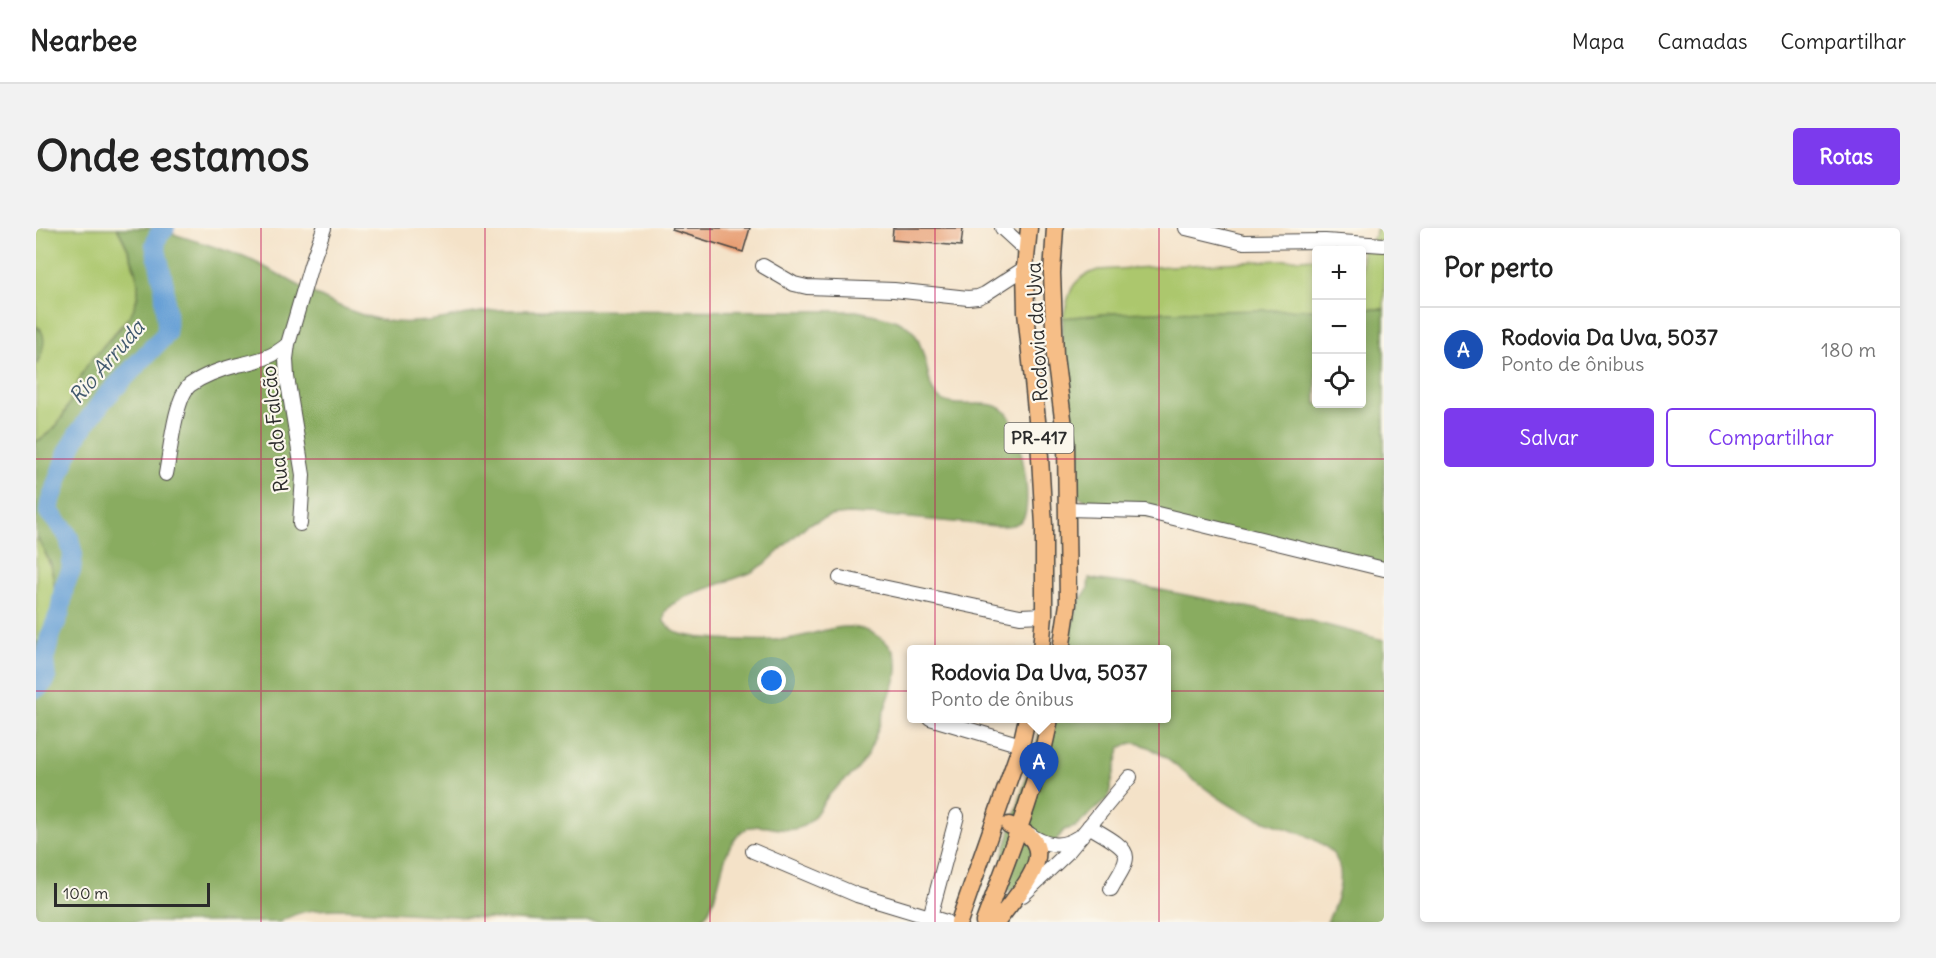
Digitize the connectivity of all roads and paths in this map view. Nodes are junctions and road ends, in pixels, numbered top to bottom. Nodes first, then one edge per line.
1 (324, 228) edge
2 (1002, 228) edge
3 (1029, 228) edge
4 (1054, 228) edge
5 (1186, 228) edge
6 (1384, 245) edge
7 (1027, 251) junction
8 (763, 266) dead end
9 (1025, 268) junction
10 (288, 344) junction
11 (166, 474) dead end
12 (1066, 509) junction
13 (300, 524) dead end
14 (1384, 569) edge
15 (840, 578) dead end
16 (1044, 615) junction
17 (1041, 645) edge
18 (1062, 645) edge
19 (947, 723) edge
20 (1026, 723) edge
21 (1049, 723) edge
22 (1021, 745) junction
23 (1130, 777) dead end
24 (957, 816) dead end
25 (996, 820) junction
26 (1024, 831) junction
27 (1085, 831) junction
28 (753, 851) dead end
29 (1111, 889) dead end
30 (930, 917) junction
31 (994, 920) edge
32 (946, 922) edge
33 (959, 922) edge

1 - 10 street, Rua do Falcão
2 - 7 street
3 - 7 main road, Rodovia da Uva / PR-417
4 - 12 main road, Rodovia da Uva / PR-417
5 - 6 street
7 - 9 main road, Rodovia da Uva / PR-417
8 - 9 street
9 - 16 main road, Rodovia da Uva / PR-417
10 - 11 street
10 - 13 street, Rua do Falcão
12 - 14 street
12 - 18 main road, Rodovia da Uva / PR-417
15 - 16 street
16 - 17 main road, Rodovia da Uva / PR-417
19 - 22 street
20 - 22 main road
21 - 26 main road
22 - 25 main road
23 - 27 street
24 - 30 street
25 - 26 main road
25 - 33 main road
26 - 27 street
26 - 31 main road
26 - 31 main road
27 - 29 street
27 - 31 street
28 - 30 street
30 - 32 street

